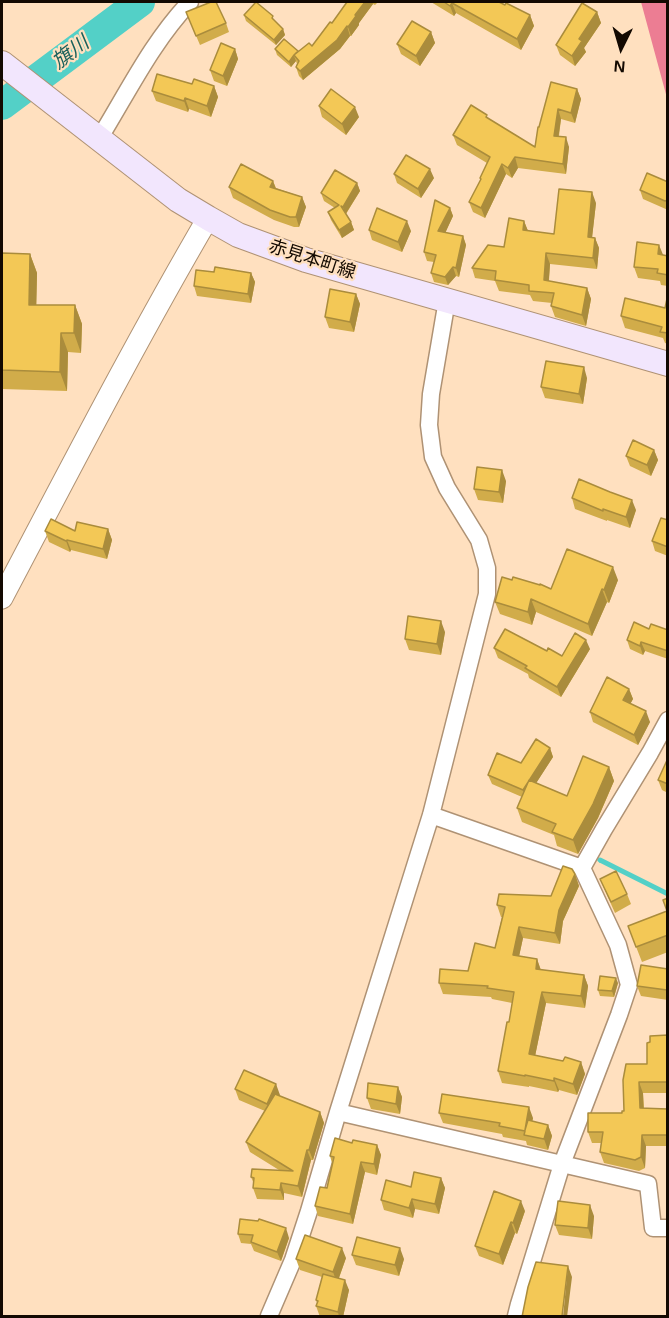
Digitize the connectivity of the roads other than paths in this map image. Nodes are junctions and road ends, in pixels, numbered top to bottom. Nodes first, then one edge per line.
1 (190, 2) edge
2 (2, 63) edge
3 (92, 133) junction
4 (208, 218) junction
5 (447, 300) junction
6 (668, 364) edge
7 (2, 598) edge
8 (668, 720) edge
9 (431, 815) junction
10 (582, 868) junction
11 (338, 1112) junction
12 (562, 1164) junction
13 (668, 1228) edge
14 (269, 1317) edge
15 (516, 1317) edge

1 - 3 street
2 - 3 main road, 赤見本町線
3 - 4 main road, 赤見本町線
4 - 5 main road, 赤見本町線
4 - 7 street
5 - 6 main road, 赤見本町線
5 - 9 street
8 - 10 street
9 - 10 street
9 - 11 street
10 - 12 street
11 - 12 street
11 - 14 street
12 - 13 street
12 - 15 street

